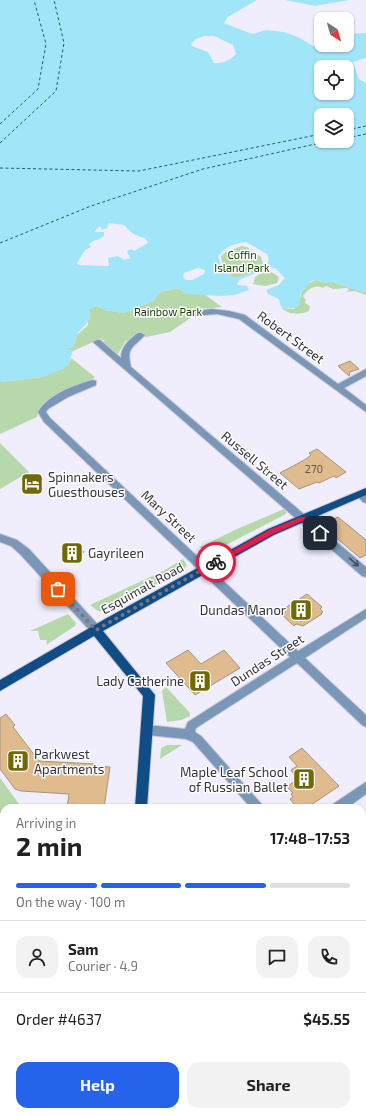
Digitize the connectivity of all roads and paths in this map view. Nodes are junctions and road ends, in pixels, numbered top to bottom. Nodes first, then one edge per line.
1 (192, 314) dead end
2 (141, 335) dead end
3 (97, 342) dead end
4 (127, 368) junction
5 (366, 372) edge
6 (93, 383) dead end
7 (338, 388) junction
8 (366, 409) edge
9 (364, 495) edge
10 (303, 518) junction
11 (0, 538) edge
12 (205, 568) junction
13 (366, 573) edge
14 (366, 613) edge
15 (96, 630) junction
16 (297, 657) junction
17 (0, 686) edge
18 (366, 722) edge
19 (148, 730) junction
20 (188, 734) junction
21 (366, 787) edge
22 (141, 804) edge
23 (256, 804) edge
24 (343, 804) edge

1 - 7 street, Robert Street
2 - 4 street
3 - 4 street, Russell Street
4 - 10 street, Russell Street
5 - 7 street
6 - 12 street, Mary Street
7 - 8 street, Robert Street
9 - 10 main road, Esquimalt Road
10 - 12 main road, Esquimalt Road
10 -> 13 street, Russell Street
11 - 15 street
12 - 15 main road, Esquimalt Road
12 - 16 street, Mary Street
14 - 16 street, Dundas Street
15 - 17 main road, Esquimalt Road
15 - 19 main road
16 - 18 street, Mary Street
16 - 20 street, Dundas Street
19 - 20 street
19 - 22 main road
20 - 23 street
21 - 24 street

